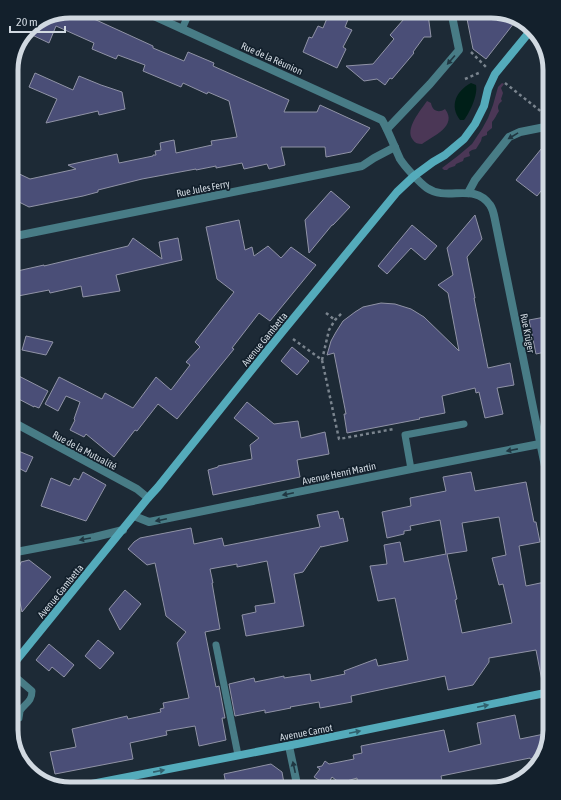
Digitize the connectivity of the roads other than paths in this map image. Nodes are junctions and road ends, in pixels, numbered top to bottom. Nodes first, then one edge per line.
1 (158, 18) edge
2 (187, 18) edge
3 (453, 18) edge
4 (182, 29) junction
5 (529, 34) edge
6 (543, 127) edge
7 (387, 129) junction
8 (395, 147) junction
9 (414, 176) junction
10 (468, 193) junction
11 (18, 236) edge
12 (464, 424) dead end
13 (18, 425) edge
14 (543, 443) edge
15 (540, 444) junction
16 (543, 458) edge
17 (411, 469) junction
18 (148, 498) junction
19 (134, 516) junction
20 (123, 530) junction
21 (18, 552) edge
22 (216, 645) dead end
23 (18, 658) edge
24 (18, 679) edge
25 (543, 693) edge
26 (18, 718) dead end
27 (289, 746) junction
28 (238, 756) junction
29 (102, 782) edge
30 (297, 782) edge

1 - 4 street, Rue de la Réunion
2 - 4 lane
3 -> 7 street
4 - 7 street, Rue de la Réunion
5 - 9 street, Avenue Gambetta
6 -> 10 street
7 - 8 street
8 - 9 street
8 - 11 street, Rue Jules Ferry
9 - 10 street
9 - 18 street, Avenue Gambetta
10 - 15 street, Rue Krüger
12 - 17 lane
13 - 18 street, Rue de la Mutualité
14 - 15 street, Avenue Henri Martin
15 - 16 street, Rue Krüger
15 -> 17 street, Avenue Henri Martin
17 -> 19 street, Avenue Henri Martin
18 - 19 street, Avenue Gambetta
19 - 20 street, Avenue Gambetta
20 -> 21 street
20 - 23 street, Avenue Gambetta
22 - 28 lane
24 - 26 lane
27 -> 25 street, Avenue Carnot
27 - 28 street, Avenue Carnot
30 -> 27 street
29 -> 28 street, Avenue Carnot

